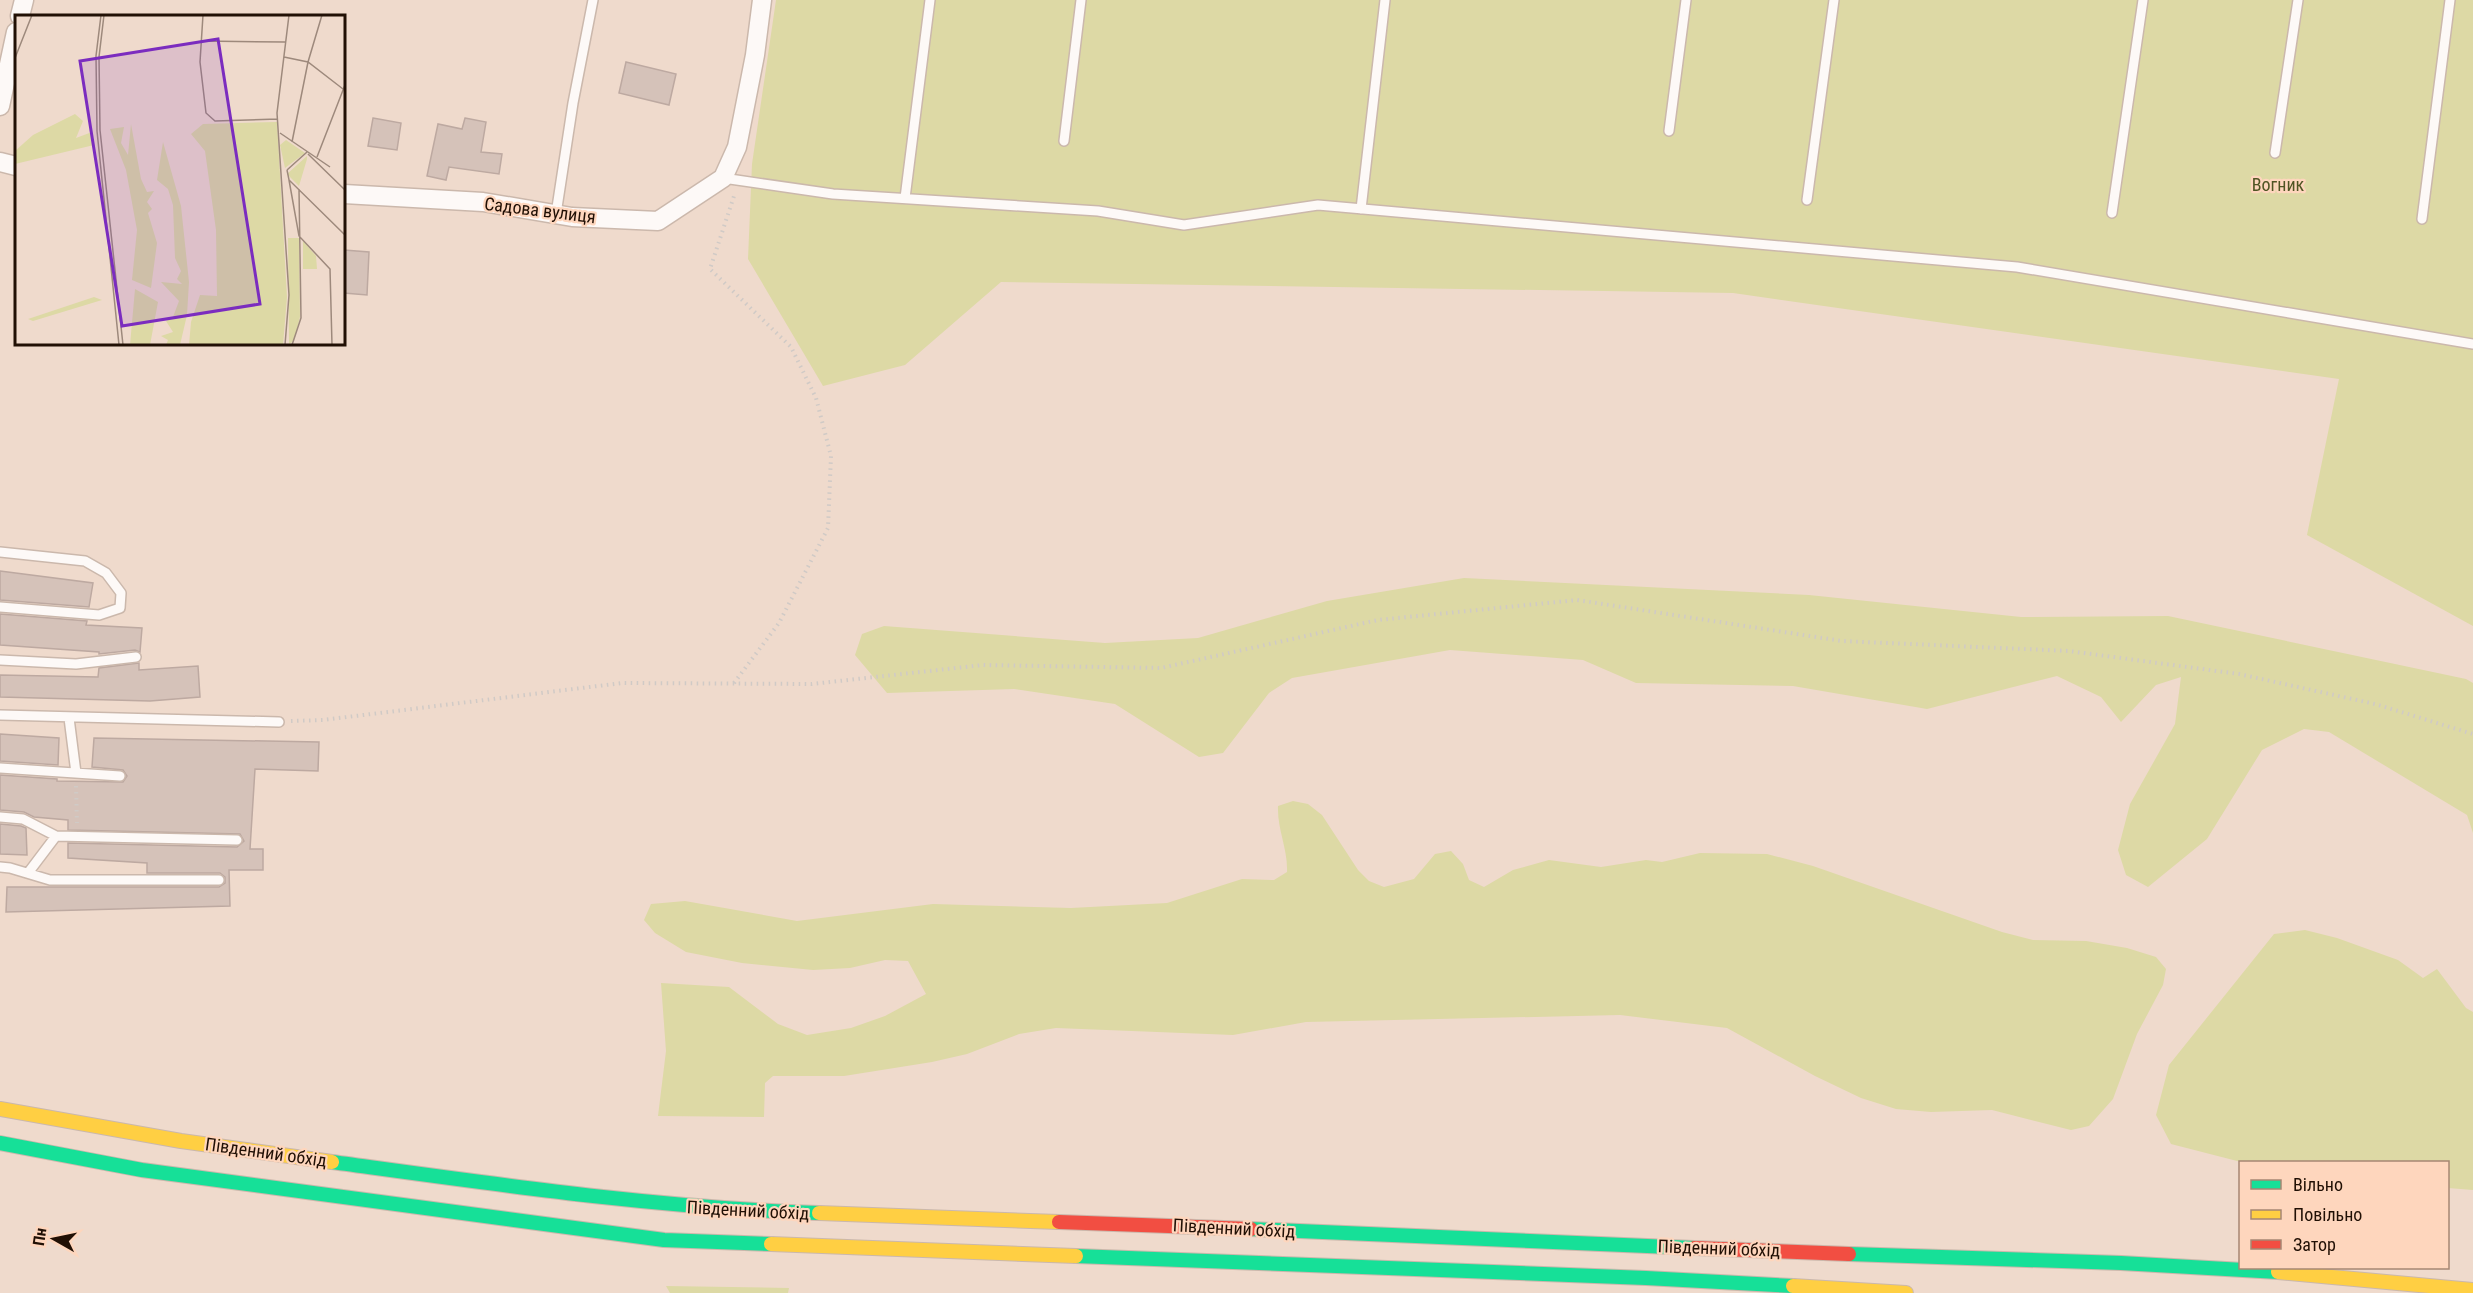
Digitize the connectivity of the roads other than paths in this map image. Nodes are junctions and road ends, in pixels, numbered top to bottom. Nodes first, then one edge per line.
1 (24, 0) edge
2 (593, 0) edge
3 (762, 0) edge
4 (930, 0) edge
5 (1080, 0) edge
6 (1385, 0) edge
7 (1686, 0) edge
8 (1834, 0) edge
9 (2143, 0) edge
10 (2298, 0) edge
11 (2450, 0) edge
12 (20, 15) edge
13 (15, 37) edge
14 (0, 106) edge
15 (1669, 131) dead end
16 (1064, 141) dead end
17 (2275, 153) dead end
18 (0, 162) edge
19 (15, 166) edge
20 (731, 179) junction
21 (345, 194) edge
22 (905, 198) junction
23 (1807, 200) dead end
24 (1361, 209) junction
25 (2112, 213) dead end
26 (556, 214) junction
27 (2422, 219) dead end
28 (2473, 344) edge
29 (0, 552) edge
30 (0, 607) edge
31 (136, 657) dead end
32 (0, 660) edge
33 (0, 715) edge
34 (69, 718) junction
35 (279, 722) road end
36 (0, 768) edge
37 (76, 773) junction
38 (120, 776) dead end
39 (0, 818) edge
40 (56, 836) junction
41 (237, 840) dead end
42 (0, 867) edge
43 (28, 873) junction
44 (219, 880) dead end
45 (0, 1109) edge
46 (0, 1143) edge
47 (2473, 1290) edge
48 (1906, 1293) edge

1 - 12 street
2 - 26 lane
3 - 20 street
4 - 22 lane
5 - 16 lane
6 - 24 lane
7 - 15 lane
8 - 23 lane
9 - 25 lane
10 - 17 lane
11 - 27 lane
13 - 14 street
18 - 19 street
20 - 22 lane
20 - 26 street, Садова вулиця
21 - 26 street, Садова вулиця
22 - 24 lane
24 - 28 lane
29 - 30 lane
31 - 32 lane
33 - 34 lane
34 - 35 lane
34 - 37 lane
36 - 37 lane
37 - 38 lane
39 - 40 lane
40 - 41 lane
40 - 43 lane
42 - 43 lane
43 - 44 lane
45 - 47 main road, Південний обхід
46 - 48 main road, Південний обхід

